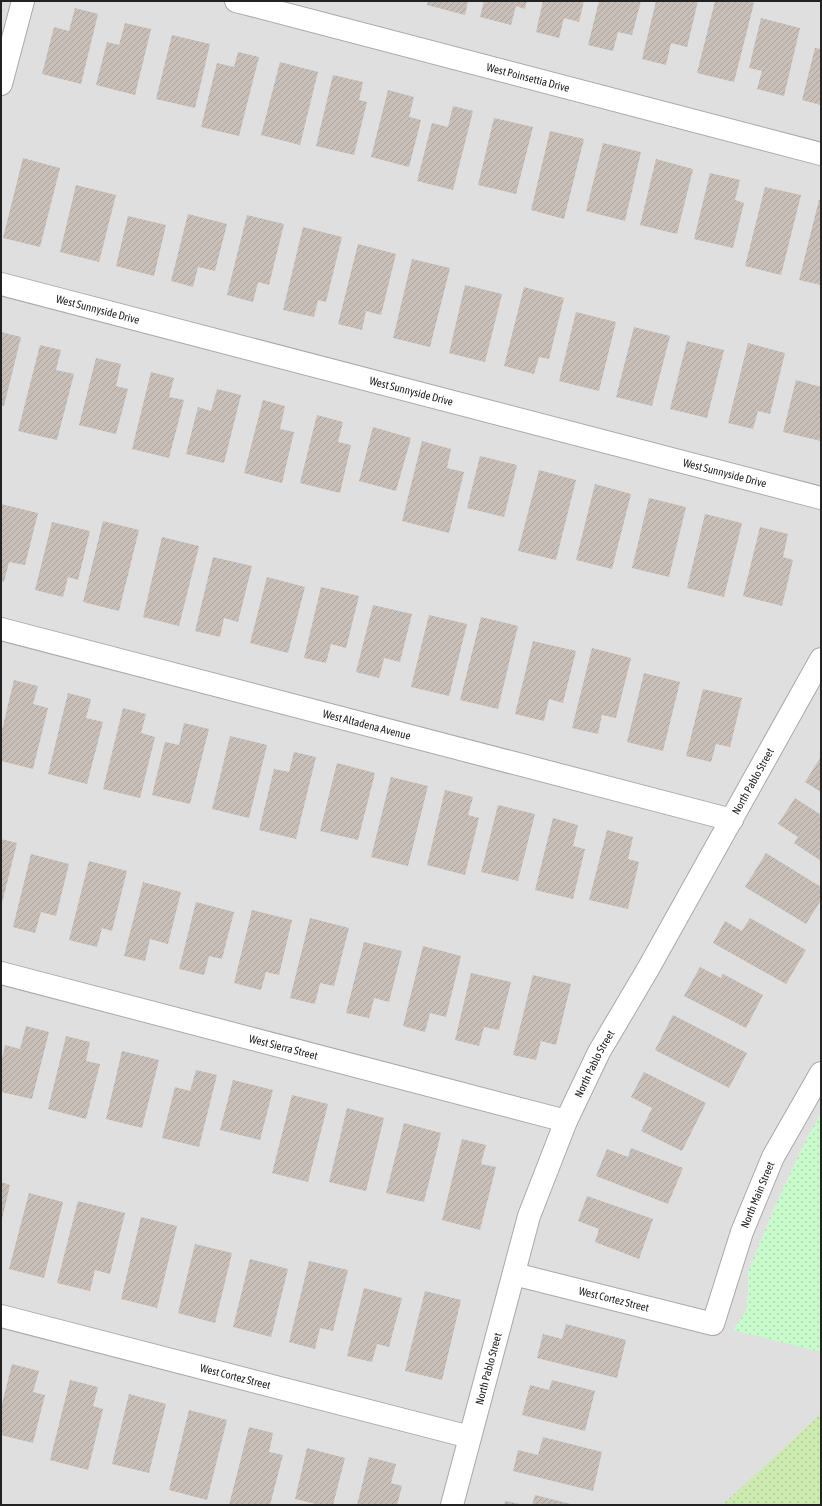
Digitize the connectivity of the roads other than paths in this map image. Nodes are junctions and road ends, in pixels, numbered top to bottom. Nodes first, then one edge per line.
1 (23, 1) edge
2 (236, 1) edge
3 (1, 84) edge
4 (821, 154) edge
5 (1, 284) edge
6 (821, 498) edge
7 (1, 629) edge
8 (821, 659) edge
9 (814, 688) edge
10 (732, 820) junction
11 (1, 973) edge
12 (821, 1074) edge
13 (566, 1121) junction
14 (514, 1274) junction
15 (1, 1316) edge
16 (713, 1324) joint
17 (470, 1437) junction
18 (452, 1505) edge

1 - 3 street
2 - 4 street, West Poinsettia Drive
5 - 6 street, West Sunnyside Drive
7 - 10 street, West Altadena Avenue
8 - 9 street, North Pablo Street
9 - 10 street, North Pablo Street
10 - 13 street, North Pablo Street
11 - 13 street, West Sierra Street
12 - 16 street, North Main Street
13 - 14 street, North Pablo Street
14 - 16 street, West Cortez Street
14 - 17 street, North Pablo Street
15 - 17 street, West Cortez Street
17 - 18 street, North Pablo Street

